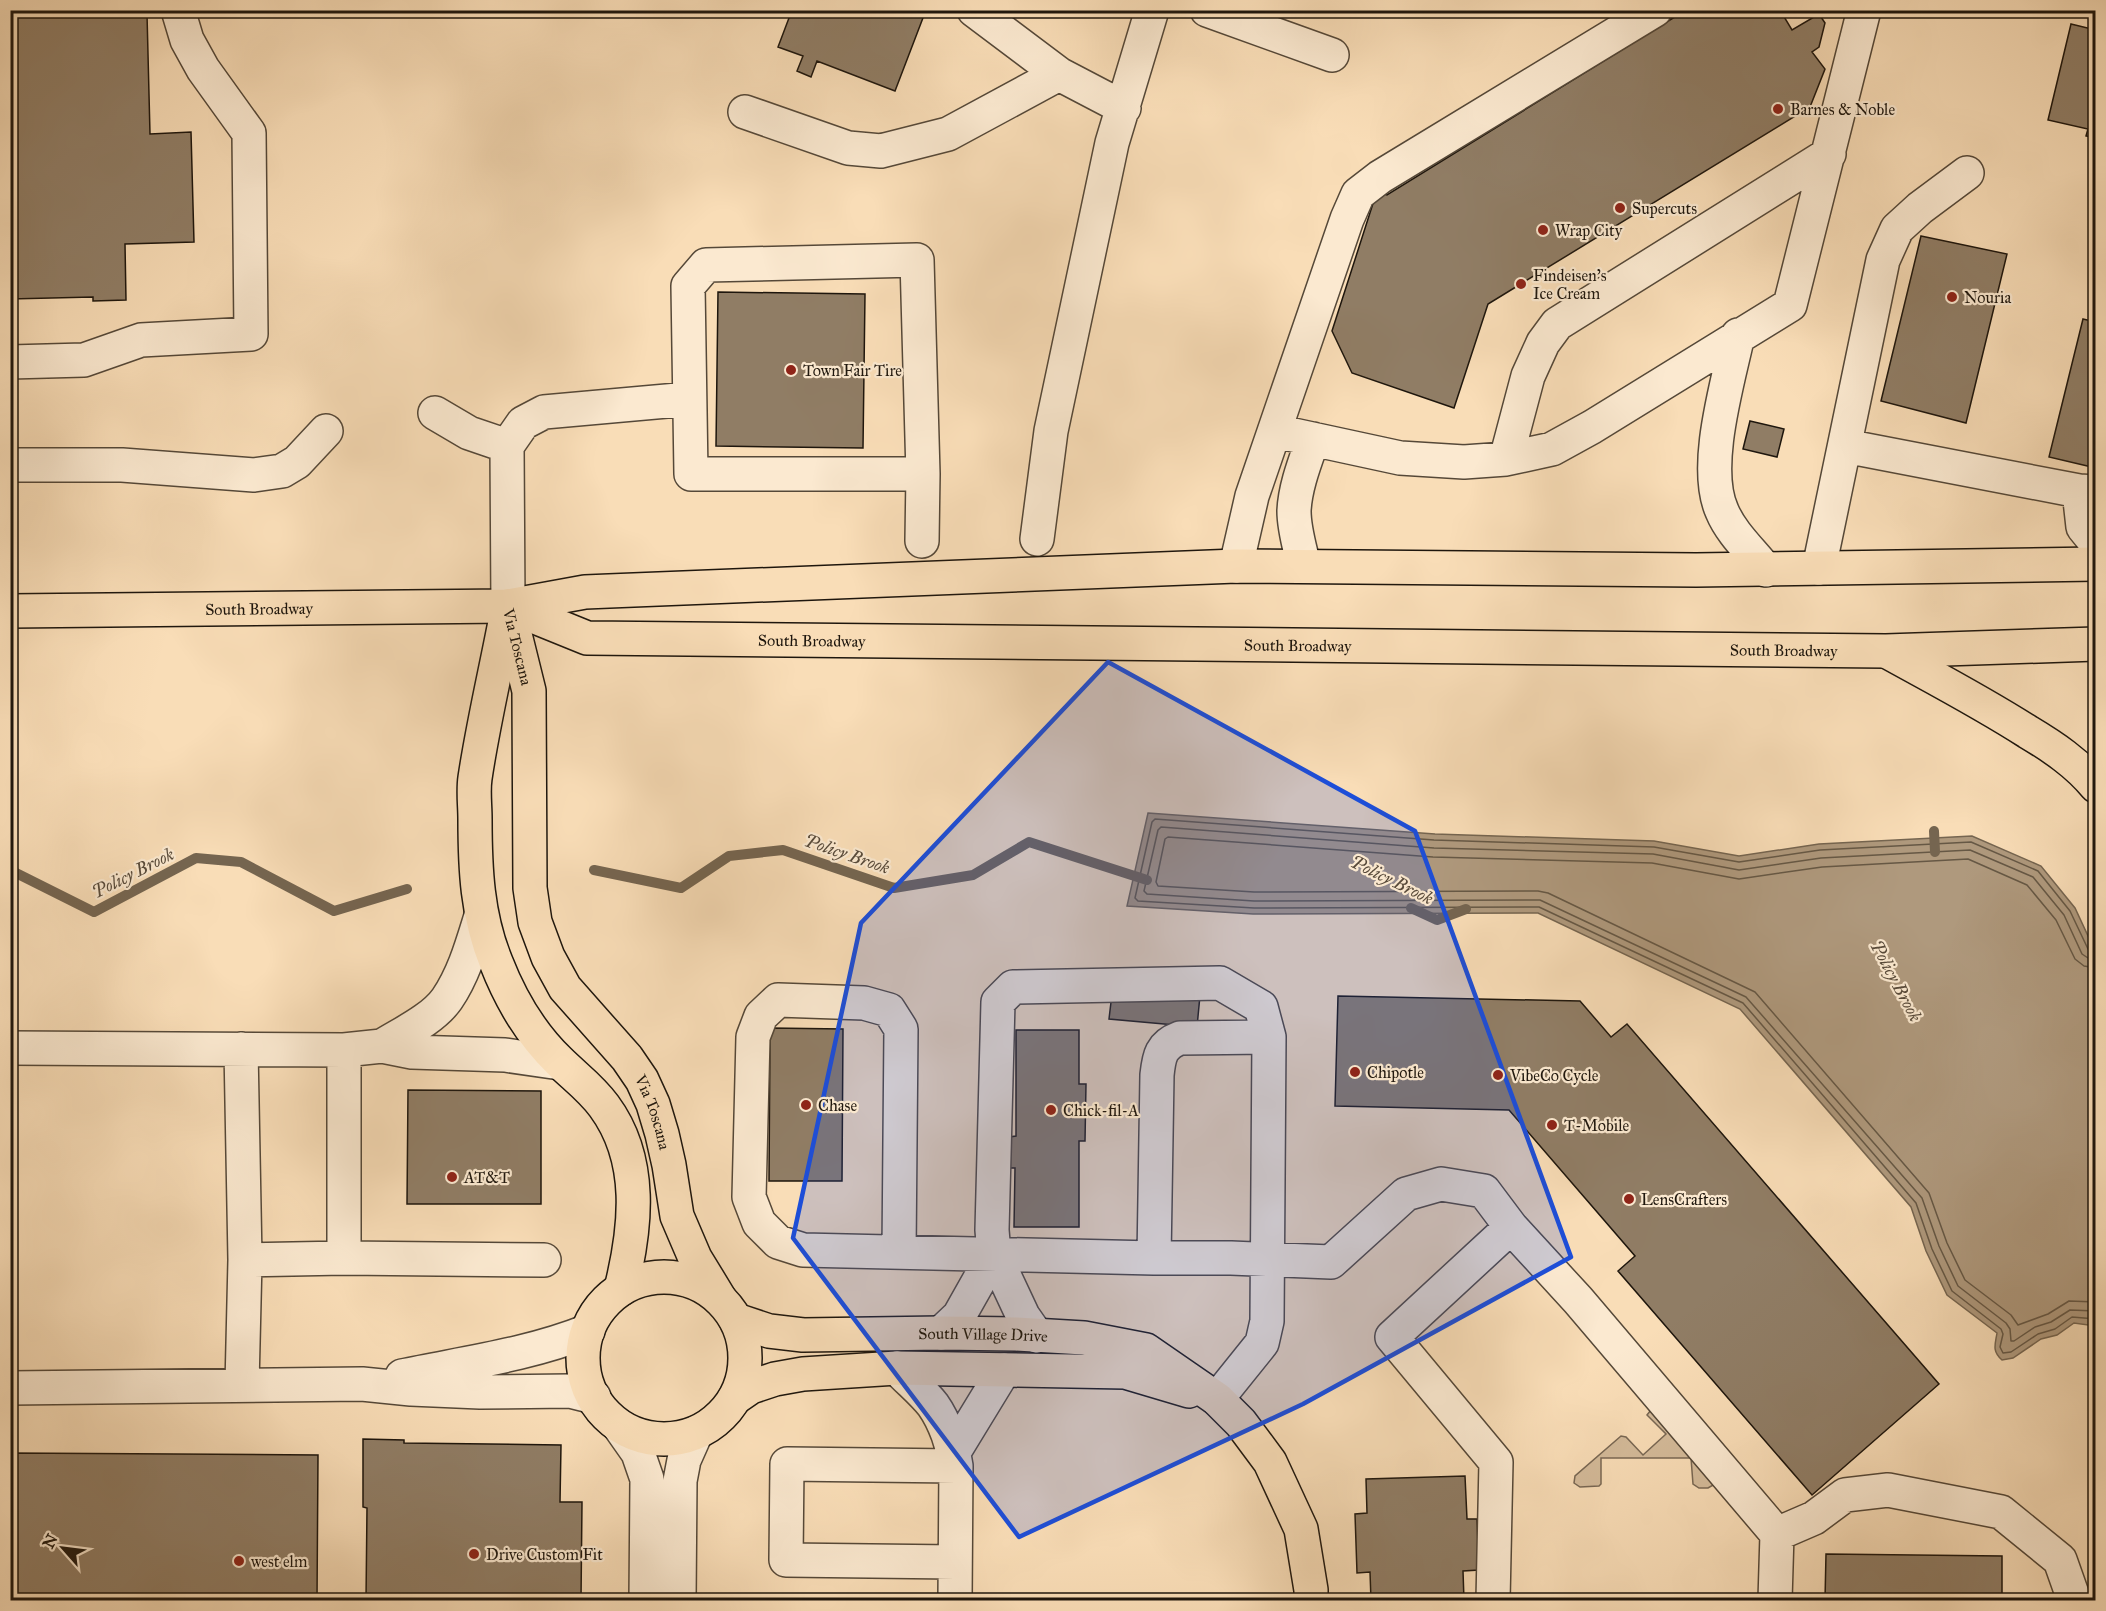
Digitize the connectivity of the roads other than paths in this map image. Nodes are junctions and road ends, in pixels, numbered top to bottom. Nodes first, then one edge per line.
1 (178, 10) edge
2 (974, 10) edge
3 (1152, 10) edge
4 (1207, 10) edge
5 (1655, 10) edge
6 (1864, 10) edge
7 (1332, 55) dead end
8 (1059, 74) junction
9 (1124, 108) junction
10 (745, 112) dead end
11 (1829, 154) junction
12 (1967, 172) dead end
13 (1738, 335) junction
14 (10, 362) edge
15 (689, 399) junction
16 (435, 413) dead end
17 (326, 431) dead end
18 (1275, 431) junction
19 (1313, 439) junction
20 (507, 446) junction
21 (1845, 446) junction
22 (1506, 459) junction
23 (10, 465) edge
24 (922, 474) junction
25 (2087, 492) edge
26 (1037, 539) dead end
27 (922, 540) dead end
28 (2096, 543) edge
29 (2096, 564) edge
30 (1236, 566) junction
31 (1304, 566) junction
32 (1819, 568) junction
33 (1766, 570) junction
34 (508, 606) junction
35 (10, 611) edge
36 (2096, 644) edge
37 (1886, 651) junction
38 (2096, 786) edge
39 (481, 916) junction
40 (1269, 1037) junction
41 (382, 1046) junction
42 (10, 1048) edge
43 (241, 1049) junction
44 (345, 1050) junction
45 (560, 1063) junction
46 (1511, 1227) junction
47 (899, 1252) junction
48 (994, 1254) junction
49 (344, 1258) junction
50 (1154, 1258) junction
51 (1268, 1259) junction
52 (245, 1260) junction
53 (544, 1260) dead end
54 (621, 1289) junction
55 (728, 1309) junction
56 (588, 1331) junction
57 (940, 1333) junction
58 (1037, 1336) junction
59 (897, 1368) junction
60 (1004, 1370) junction
61 (362, 1384) junction
62 (242, 1385) junction
63 (10, 1388) edge
64 (594, 1397) junction
65 (735, 1398) junction
66 (1217, 1399) junction
67 (619, 1426) junction
68 (696, 1433) junction
69 (955, 1459) junction
70 (1777, 1534) junction
71 (955, 1562) junction
72 (646, 1600) edge
73 (679, 1600) edge
74 (956, 1600) edge
75 (1311, 1600) edge
76 (1493, 1600) edge
77 (1775, 1600) edge
78 (2072, 1600) edge

1 - 14 street
2 - 8 street
3 - 9 street
4 - 7 street
5 - 18 street
6 - 11 street
8 - 9 street
8 - 10 street
9 - 26 street
11 - 13 street
11 - 22 street
12 - 21 street
13 - 22 street
13 - 33 street
15 - 20 street
15 - 24 street
15 - 24 street
16 - 20 street
17 - 23 street
18 - 19 street
18 - 30 street
19 - 22 street
19 - 31 street
20 - 34 street
21 - 25 street
21 - 32 street
24 - 27 street
25 - 28 street
29 - 32 main road, South Broadway
30 - 31 main road, South Broadway
30 - 34 main road, South Broadway
31 - 33 main road, South Broadway
32 - 33 main road, South Broadway
34 - 35 main road, South Broadway
34 - 37 main road, South Broadway
34 - 39 main road, Via Toscana
34 - 55 main road, Via Toscana
36 - 37 main road, South Broadway
37 - 38 main road
39 - 41 street
39 - 45 main road, Via Toscana
40 - 48 street
40 - 50 street
40 - 51 street
41 - 44 street
41 - 45 street
42 - 43 street
43 - 44 street
43 - 52 street
44 - 49 street
45 - 54 main road, Via Toscana
46 - 51 street
46 - 70 street
46 - 76 street
47 - 47 street
47 - 48 street
48 - 50 street
48 - 57 street
48 - 58 street
49 - 52 street
49 - 53 street
50 - 51 street
51 - 66 street
52 - 62 street
54 - 55 main road
54 - 56 main road
55 - 57 main road, South Village Drive
55 - 65 main road
56 - 61 street
56 - 64 main road
57 - 58 main road, South Village Drive
58 - 66 main road, South Village Drive
59 - 60 main road
59 - 65 main road
59 - 69 street
60 - 66 main road
60 - 69 street
61 - 62 street
61 - 64 street
62 - 63 street
64 - 67 main road
65 - 68 main road
66 - 75 main road, South Village Drive
67 - 68 main road
67 - 72 street
68 - 73 street
69 - 71 street
69 - 71 street
70 - 77 street
70 - 78 street
71 - 74 street

